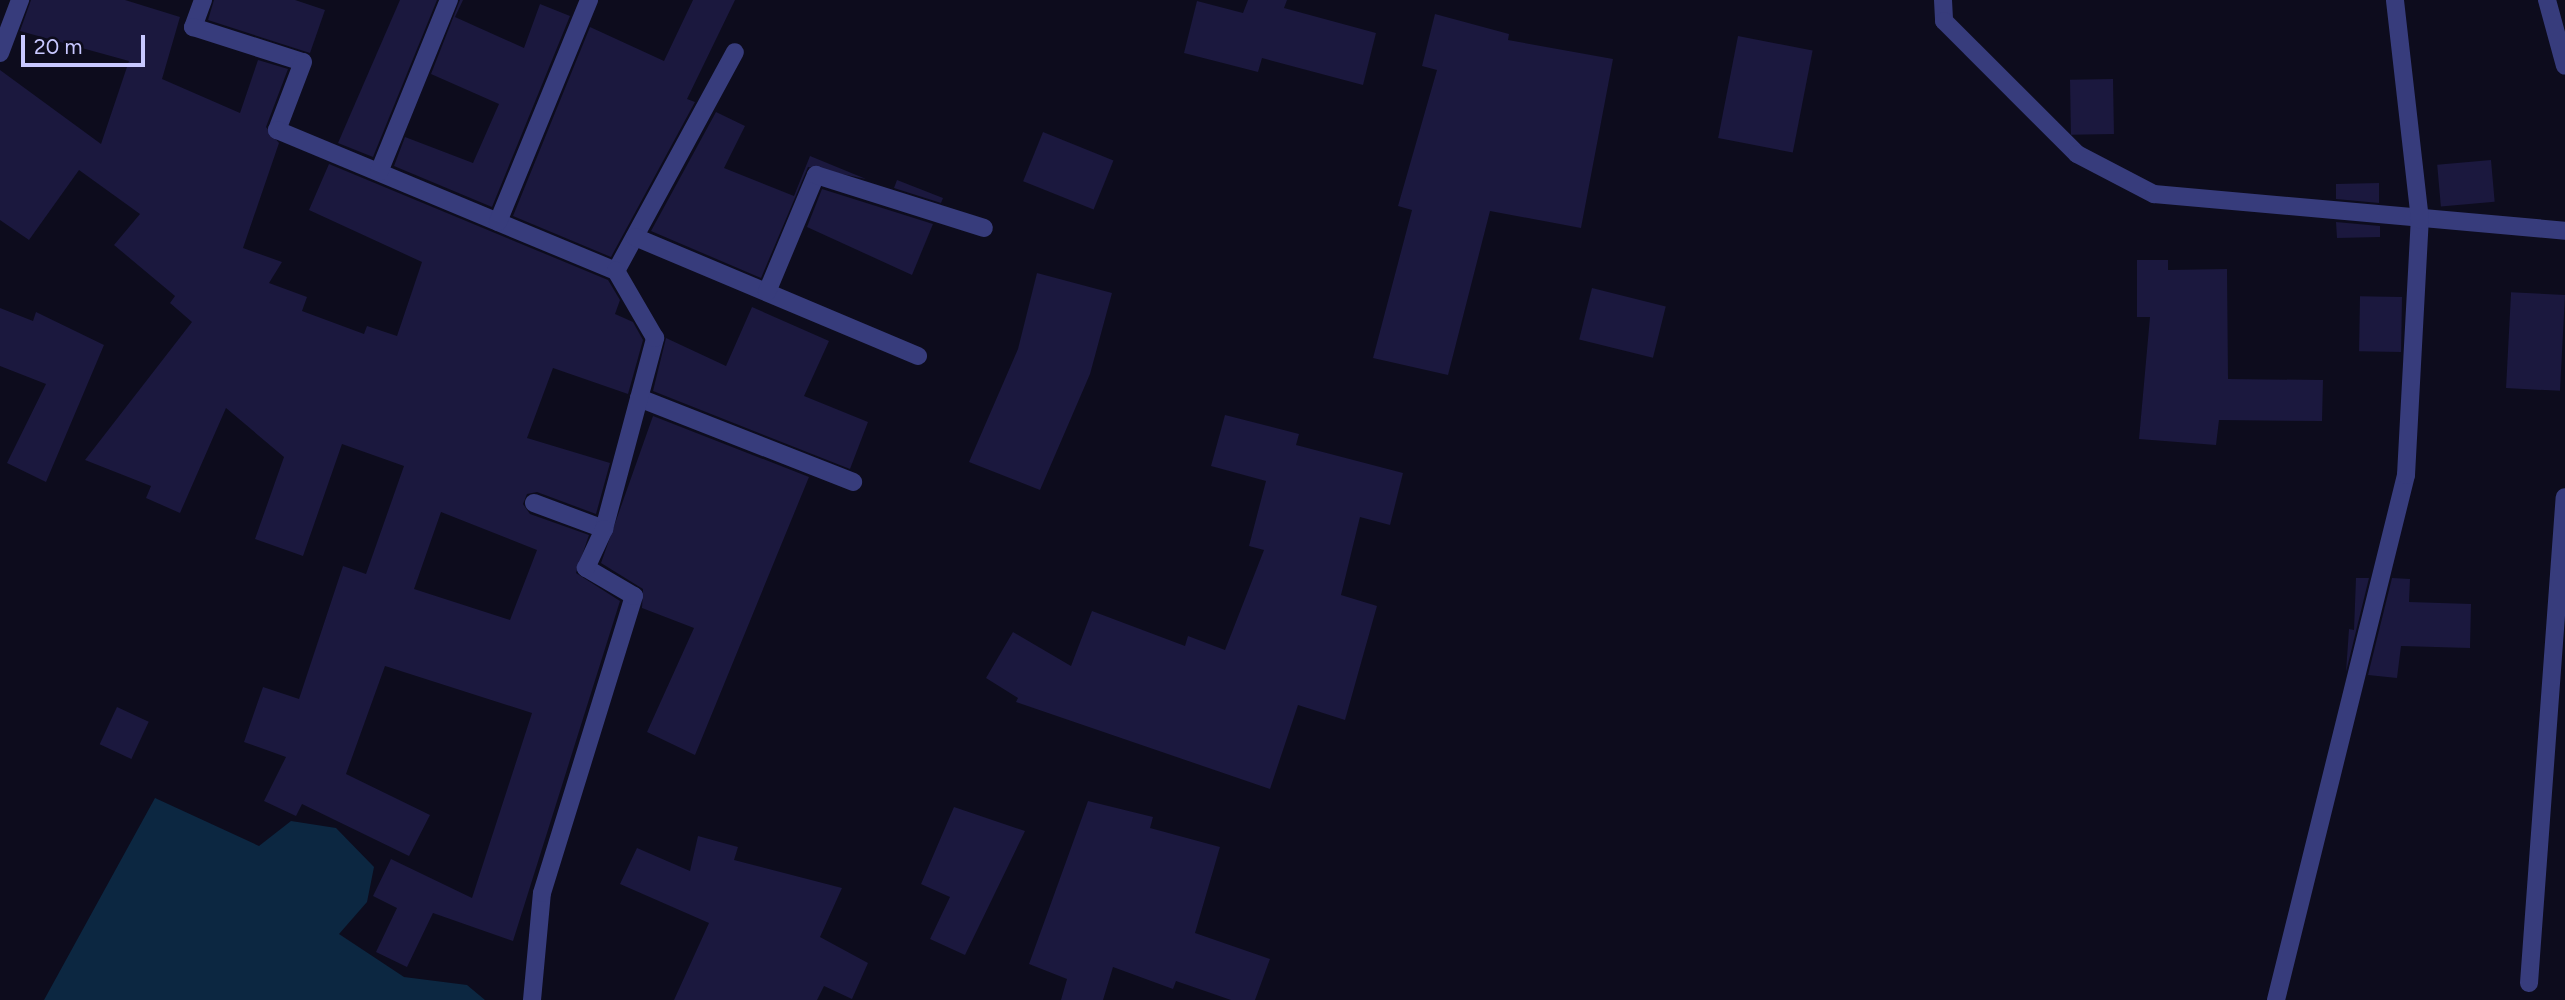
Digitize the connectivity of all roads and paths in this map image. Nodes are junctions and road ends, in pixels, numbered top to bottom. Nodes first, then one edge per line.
1 (20, 0) edge
2 (203, 0) edge
3 (449, 0) edge
4 (589, 0) edge
5 (1943, 0) edge
6 (2395, 0) edge
7 (2547, 0) edge
8 (735, 52) dead end
9 (0, 53) edge
10 (2565, 66) edge
11 (379, 172) junction
12 (2420, 220) junction
13 (498, 222) junction
14 (984, 228) dead end
15 (2565, 231) edge
16 (635, 237) junction
17 (617, 271) junction
18 (767, 292) junction
19 (918, 356) dead end
20 (639, 398) junction
21 (853, 482) dead end
22 (2565, 497) edge
23 (534, 503) dead end
24 (604, 529) junction
25 (2529, 983) dead end
26 (532, 1000) edge
27 (2276, 1000) edge

1 - 9 street
2 - 11 street
3 - 11 street
4 - 13 street
5 - 12 street
6 - 12 street
7 - 10 street
8 - 16 street
11 - 13 street
12 - 15 street
12 - 27 street
13 - 17 street
14 - 18 street
16 - 17 street
16 - 18 street
17 - 20 street
18 - 19 street
20 - 21 street
20 - 24 street
22 - 25 street
23 - 24 street
24 - 26 street

